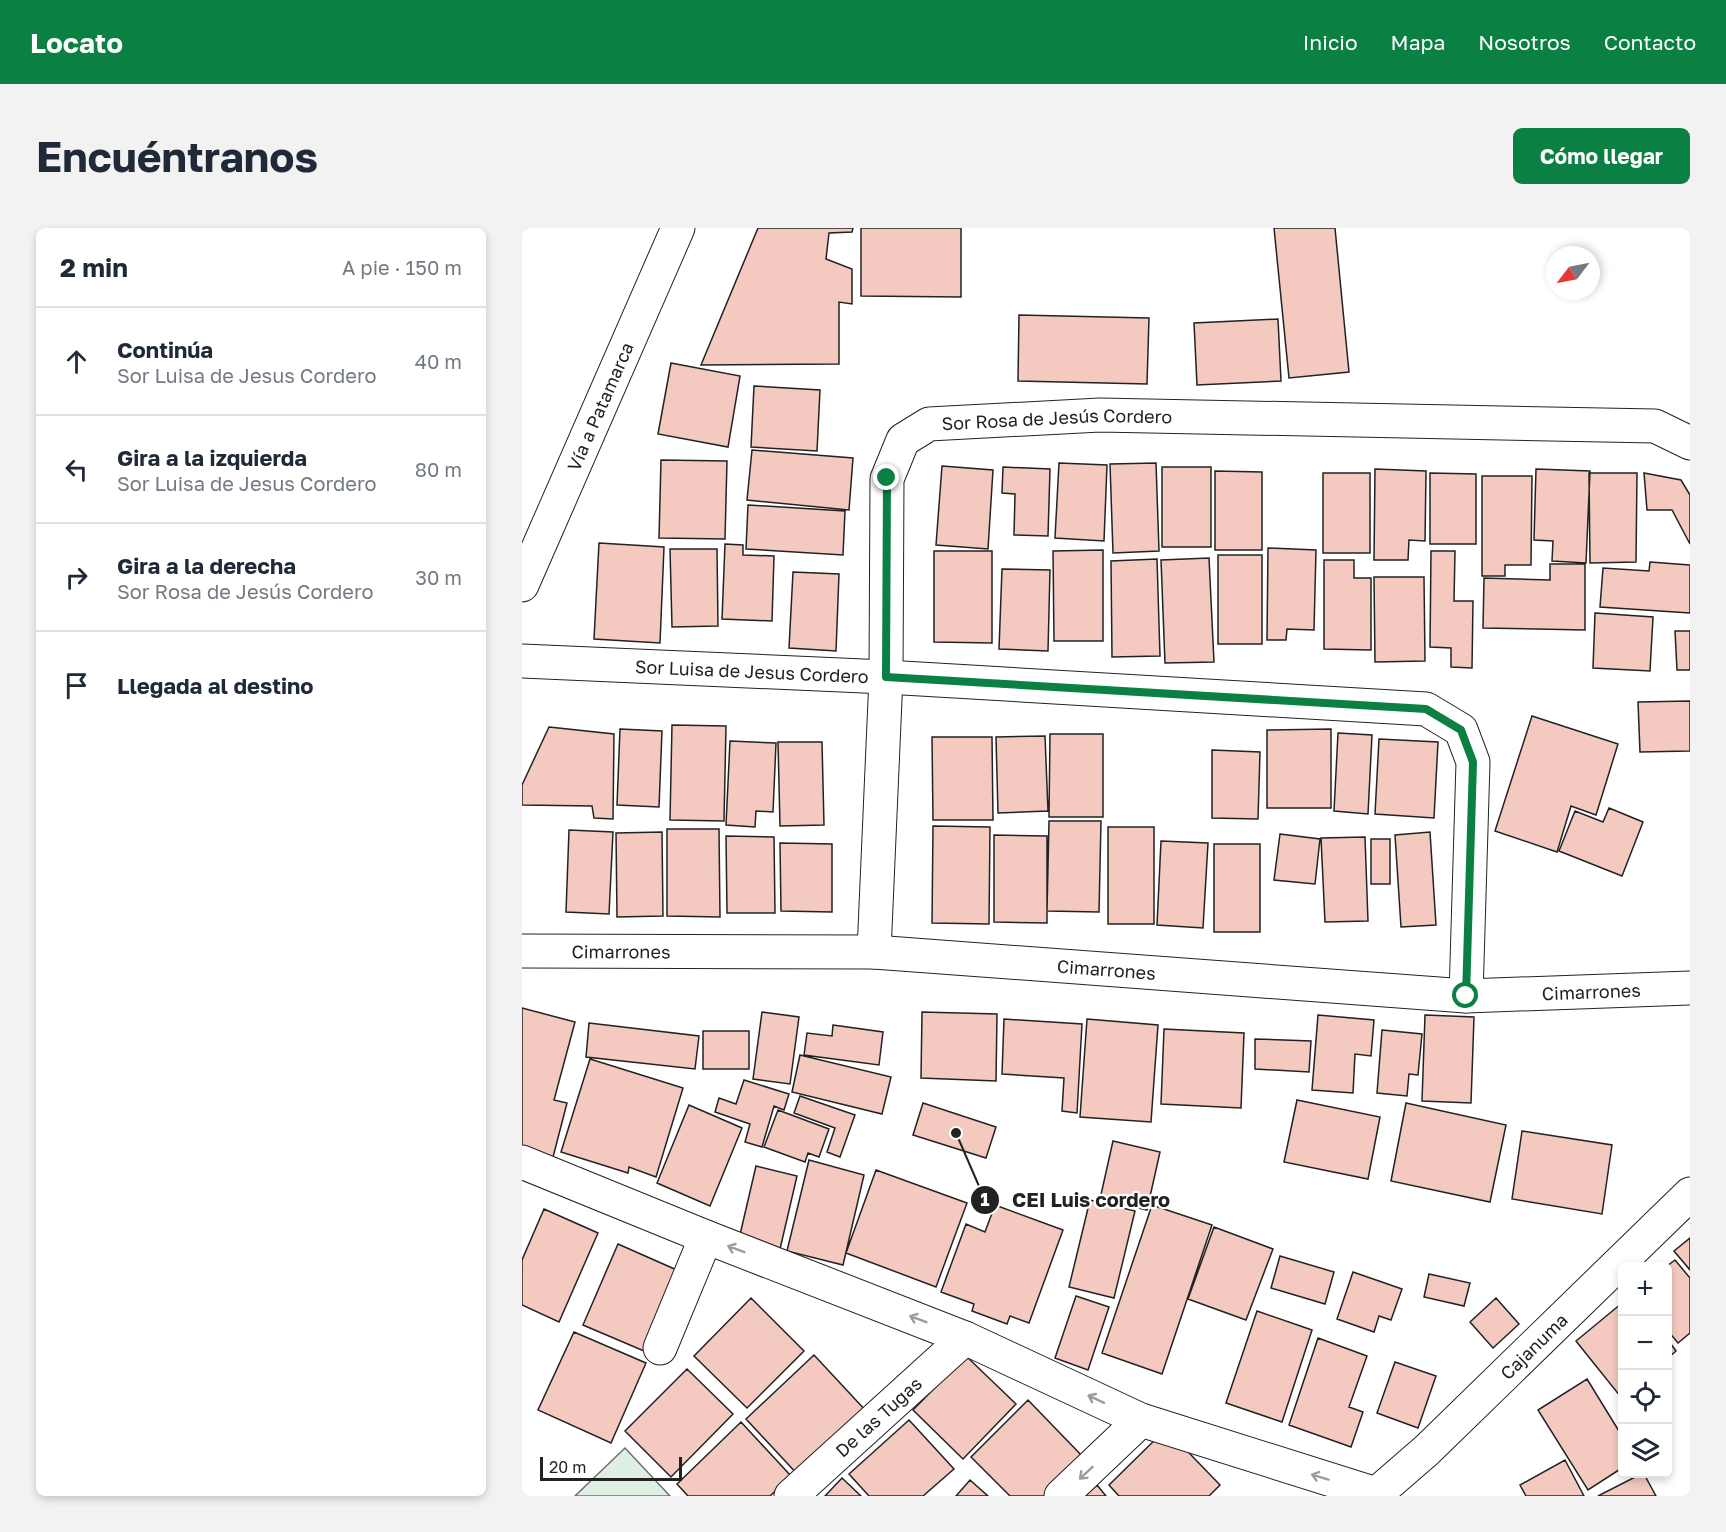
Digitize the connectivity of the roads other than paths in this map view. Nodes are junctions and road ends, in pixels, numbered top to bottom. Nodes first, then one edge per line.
1 (678, 228) edge
2 (1690, 443) edge
3 (522, 585) edge
4 (522, 661) edge
5 (886, 677) junction
6 (522, 951) edge
7 (874, 952) junction
8 (1690, 988) edge
9 (1466, 996) junction
10 (526, 1173) edge
11 (1690, 1194) edge
12 (706, 1237) junction
13 (965, 1338) junction
14 (660, 1348) dead end
15 (1141, 1420) junction
16 (1375, 1495) edge
17 (792, 1496) edge
18 (1061, 1496) edge

1 - 3 street, Vía a Patamarca
2 - 5 street, Sor Rosa de Jesús Cordero
4 - 5 street, Sor Luisa de Jesus Cordero
5 - 7 street, Sor Rosa de Jesús Cordero
5 - 9 street, Sor Luisa de Jesus Cordero
6 - 7 street, Cimarrones
7 - 9 street, Cimarrones
8 - 9 street, Cimarrones
10 - 12 street
11 - 16 street, Cajanuma
13 -> 12 street
12 - 14 street
15 -> 13 street
13 - 17 street, De las Tugas
16 -> 15 street
15 -> 18 street

